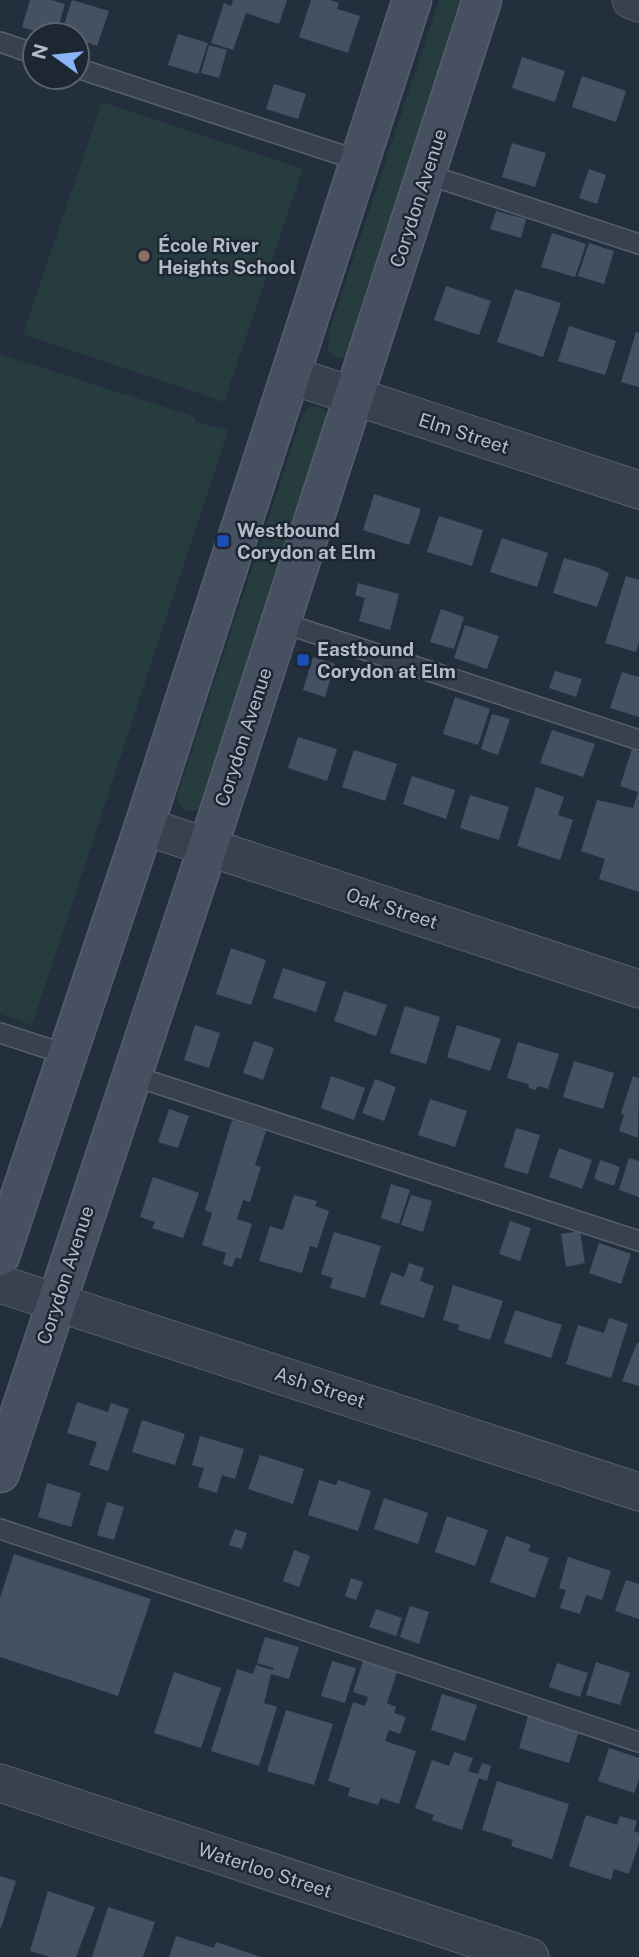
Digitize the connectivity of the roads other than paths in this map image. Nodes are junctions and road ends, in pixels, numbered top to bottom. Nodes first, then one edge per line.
1 (412, 0) edge
2 (482, 0) edge
3 (631, 0) edge
4 (639, 3) edge
5 (0, 42) edge
6 (21, 49) edge
7 (91, 73) edge
8 (360, 161) junction
9 (426, 174) junction
10 (639, 244) edge
11 (290, 375) junction
12 (353, 396) junction
13 (639, 490) edge
14 (280, 622) junction
15 (639, 740) edge
16 (144, 826) junction
17 (208, 847) junction
18 (639, 989) edge
19 (0, 1033) edge
20 (68, 1055) junction
21 (131, 1075) junction
22 (639, 1241) edge
23 (0, 1256) edge
24 (0, 1284) edge
25 (56, 1301) junction
26 (0, 1473) edge
27 (639, 1492) edge
28 (0, 1530) edge
29 (639, 1742) edge
30 (0, 1783) edge
31 (530, 1957) edge

1 - 8 main road
2 - 9 main road, Corydon Avenue
3 - 4 street
5 - 6 lane
7 - 8 lane
8 - 11 main road
9 - 10 lane
9 - 12 main road, Corydon Avenue
11 - 12 street, Elm Street
11 - 16 main road
12 - 13 street, Elm Street
12 - 14 main road, Corydon Avenue
14 - 15 lane
14 - 17 main road, Corydon Avenue
16 - 17 street, Oak Street
16 - 20 main road
17 - 18 street, Oak Street
17 - 21 main road, Corydon Avenue
19 - 20 lane
20 - 23 main road
21 - 22 lane
21 - 25 main road, Corydon Avenue
24 - 25 street, Ash Street
25 - 26 main road, Corydon Avenue
25 - 27 street, Ash Street
28 - 29 lane
30 - 31 street, Waterloo Street

